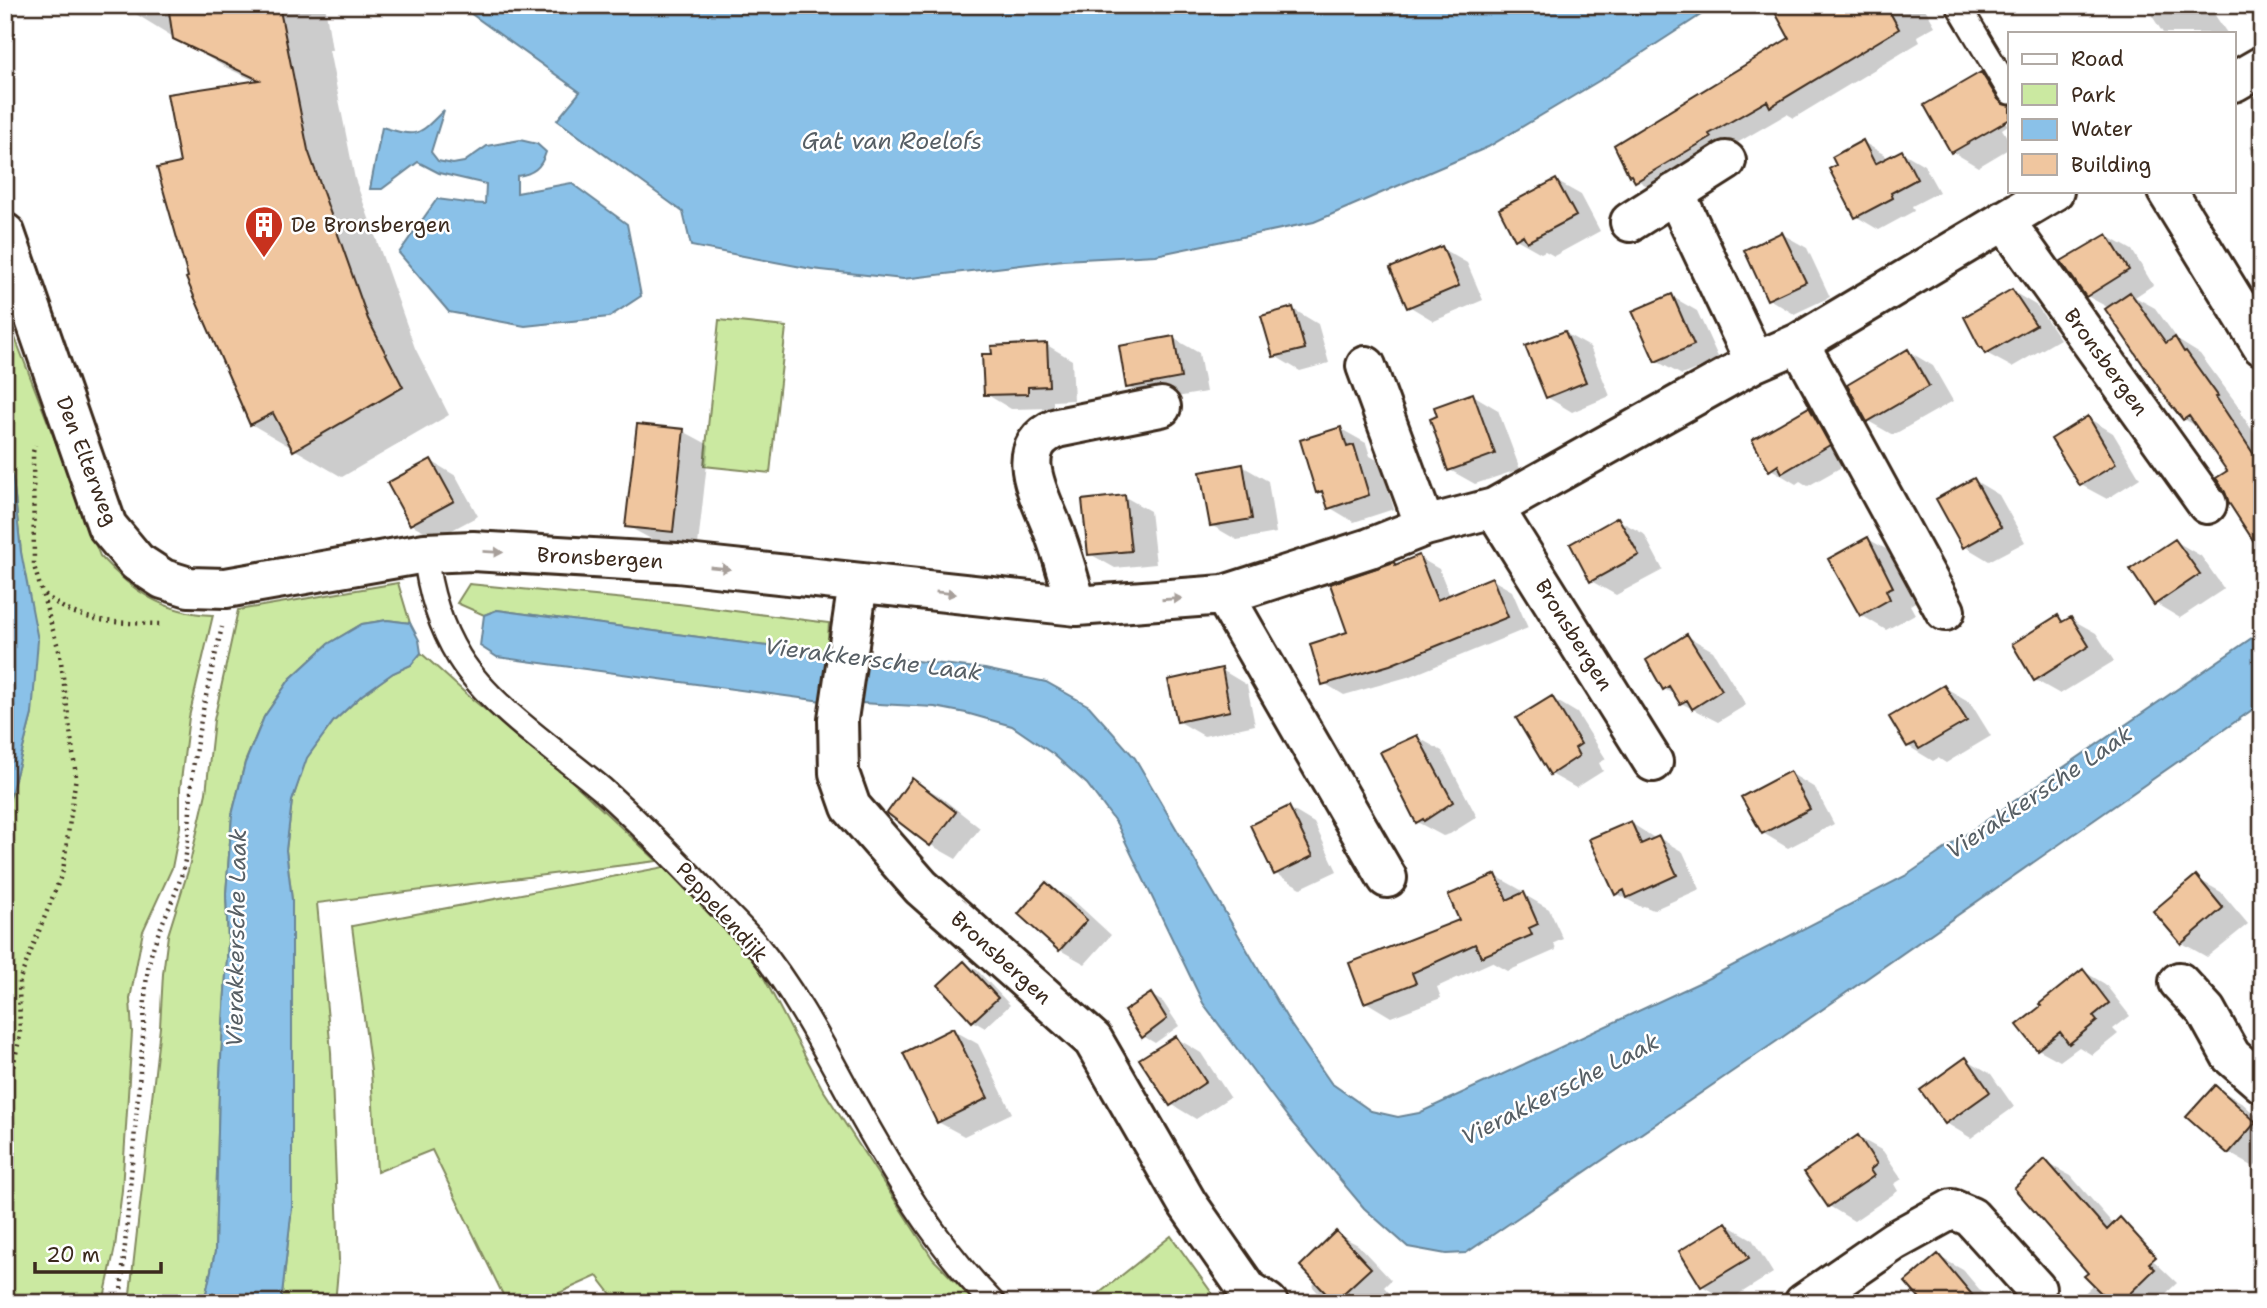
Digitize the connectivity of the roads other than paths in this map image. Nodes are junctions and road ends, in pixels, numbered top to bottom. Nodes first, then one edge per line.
1 (1958, 5) edge
2 (2262, 65) edge
3 (2236, 81) edge
4 (2008, 89) edge
5 (1726, 161) dead end
6 (2052, 192) edge
7 (2168, 192) edge
8 (1675, 193) junction
9 (2004, 220) junction
10 (1630, 222) dead end
11 (5, 233) edge
12 (1799, 344) junction
13 (2262, 346) edge
14 (1755, 362) junction
15 (1366, 366) dead end
16 (1161, 407) dead end
17 (2207, 504) dead end
18 (1494, 508) junction
19 (1425, 526) junction
20 (425, 553) junction
21 (858, 583) junction
22 (1224, 595) junction
23 (1077, 606) junction
24 (1945, 611) dead end
25 (1653, 762) dead end
26 (1387, 878) dead end
27 (2179, 982) dead end
28 (2262, 1083) edge
29 (2036, 1289) dead end
30 (993, 1303) edge
31 (1268, 1303) edge
32 (1804, 1303) edge

1 - 4 lane
2 - 3 street
5 - 8 street
6 - 9 street, Bronsbergen
7 - 13 street
8 - 10 street
8 - 14 street
9 - 12 street, Bronsbergen
9 - 17 street, Bronsbergen
11 - 20 street, Den Elterweg
12 - 14 street, Bronsbergen
12 - 24 street
14 - 18 street, Bronsbergen
15 - 19 street
16 - 23 street
18 - 19 street, Bronsbergen
18 - 25 street, Bronsbergen
19 - 22 street, Bronsbergen
20 -> 21 street, Bronsbergen
20 - 30 lane, Peppelendijk
21 -> 23 street, Bronsbergen
21 - 31 street, Bronsbergen
23 -> 22 street, Bronsbergen
22 - 26 street
27 - 28 street
29 - 32 street

